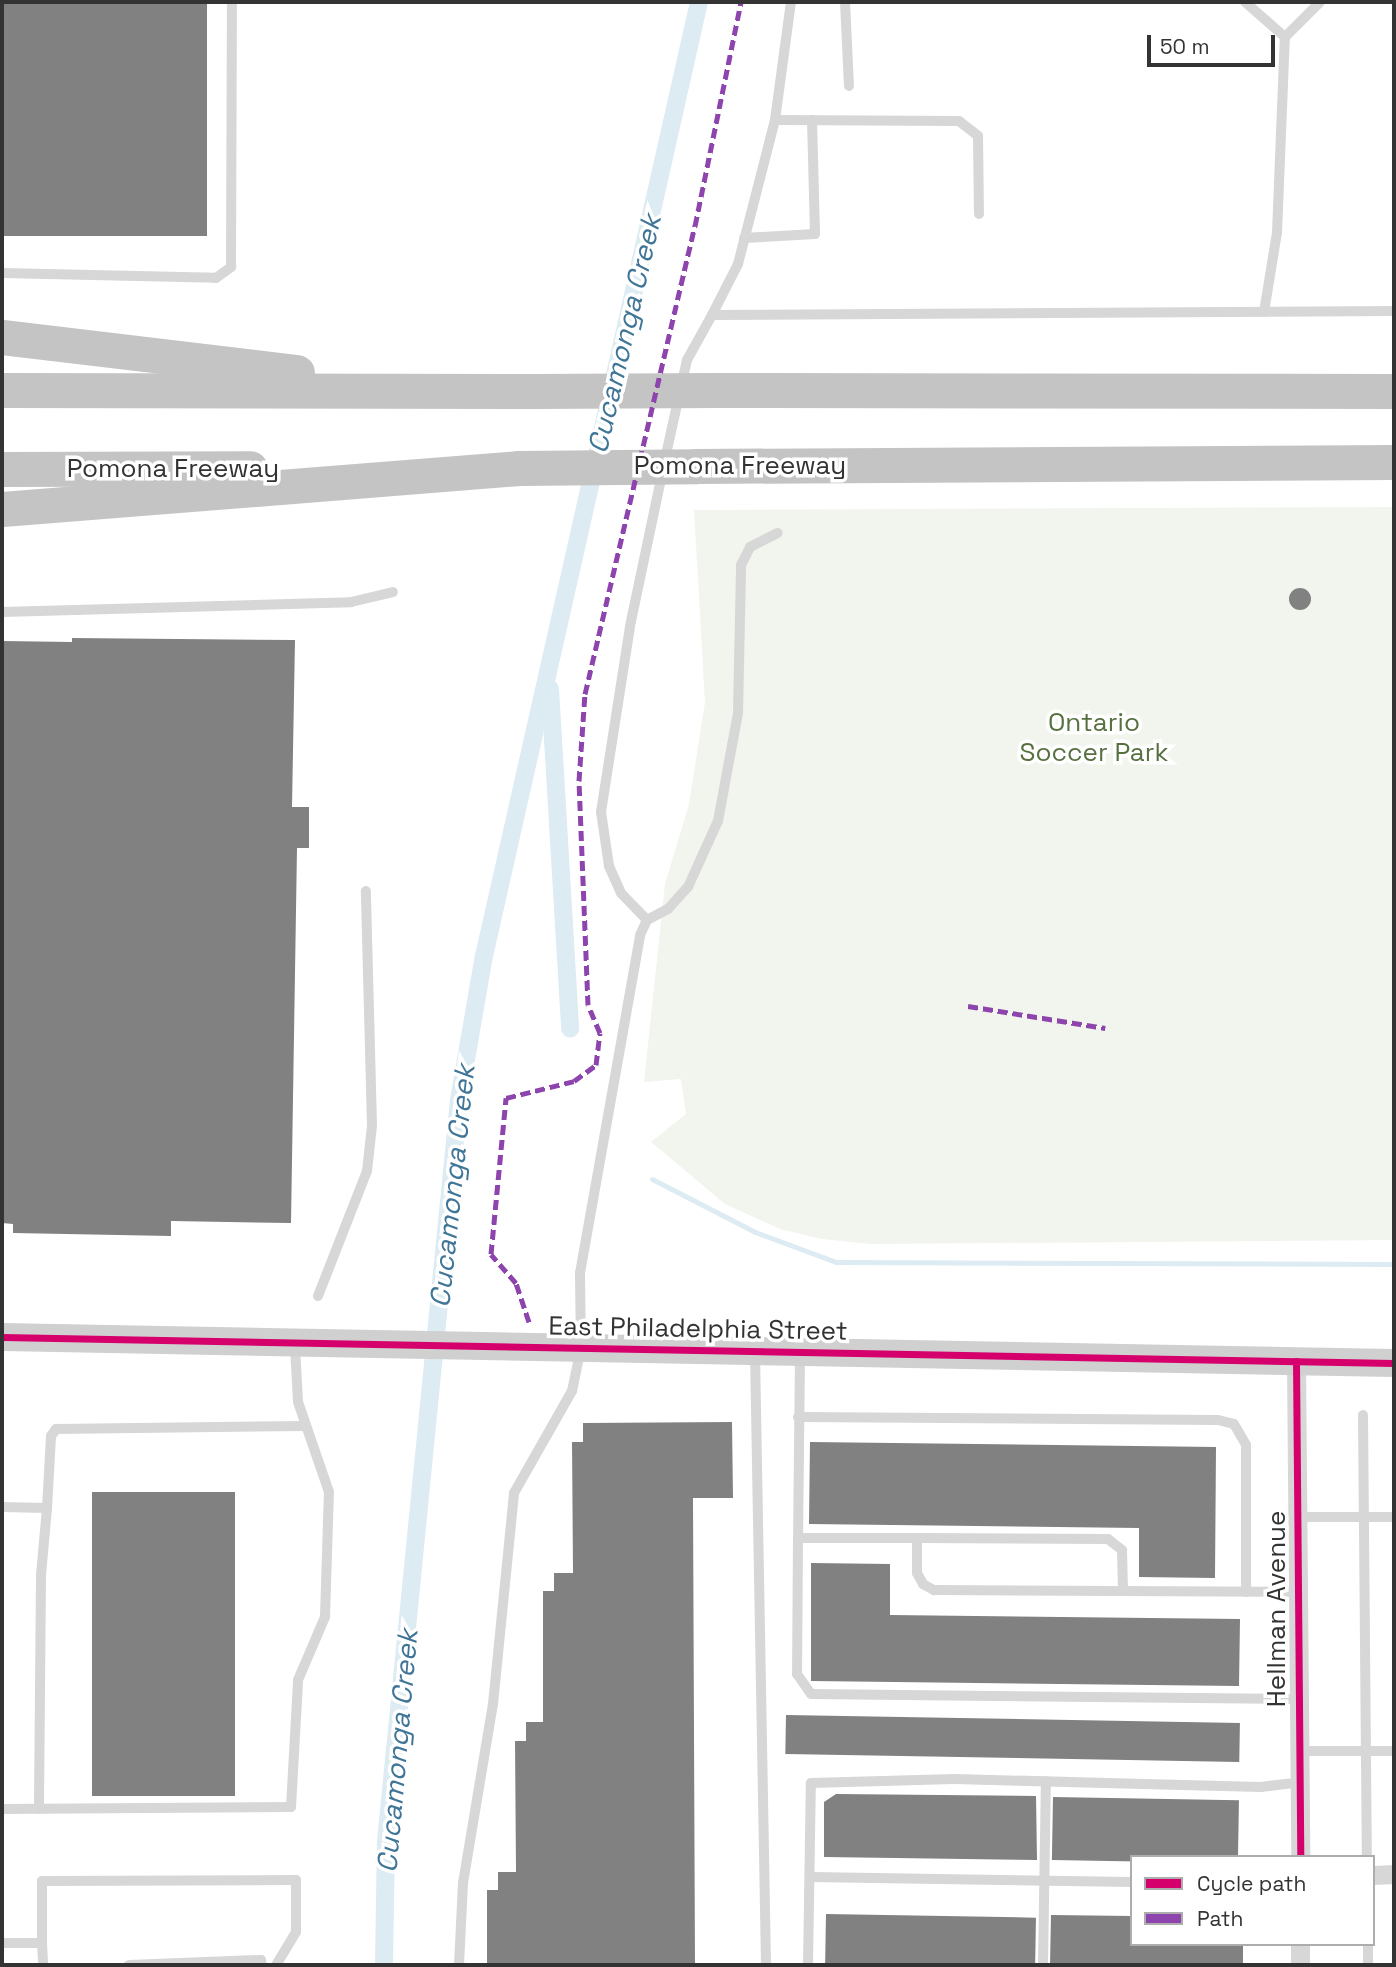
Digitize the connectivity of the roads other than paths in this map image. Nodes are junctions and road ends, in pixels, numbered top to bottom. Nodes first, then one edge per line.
1 (232, 2) edge
2 (791, 2) edge
3 (845, 2) edge
4 (1245, 2) edge
5 (1320, 2) edge
6 (1285, 37) junction
7 (849, 86) dead end
8 (775, 120) junction
9 (812, 120) junction
10 (979, 214) dead end
11 (744, 238) junction
12 (2, 273) edge
13 (1394, 311) edge
14 (1264, 312) junction
15 (712, 315) junction
16 (2, 337) edge
17 (2, 390) edge
18 (457, 391) junction
19 (1394, 391) edge
20 (1394, 462) edge
21 (519, 468) junction
22 (2, 469) edge
23 (2, 509) edge
24 (778, 533) dead end
25 (393, 592) dead end
26 (2, 612) edge
27 (366, 891) dead end
28 (647, 920) junction
29 (318, 1296) dead end
30 (2, 1337) edge
31 (295, 1342) junction
32 (581, 1348) junction
33 (755, 1352) junction
34 (800, 1353) junction
35 (1296, 1361) junction
36 (1394, 1363) edge
37 (1363, 1415) dead end
38 (798, 1417) junction
39 (306, 1426) junction
40 (2, 1507) edge
41 (47, 1508) junction
42 (1297, 1517) junction
43 (1364, 1517) junction
44 (1394, 1517) edge
45 (798, 1538) junction
46 (917, 1538) junction
47 (1123, 1591) junction
48 (1246, 1592) junction
49 (1298, 1592) junction
50 (1298, 1699) junction
51 (1299, 1751) junction
52 (1366, 1751) junction
53 (1394, 1751) edge
54 (1046, 1781) junction
55 (1299, 1782) junction
56 (2, 1809) edge
57 (40, 1809) junction
58 (1300, 1855) edge
59 (1367, 1855) edge
60 (1394, 1874) edge
61 (1375, 1875) edge
62 (810, 1877) junction
63 (1044, 1880) junction
64 (1130, 1882) edge
65 (2, 1943) edge
66 (42, 1943) junction
67 (1300, 1946) edge
68 (1368, 1946) edge
69 (43, 1965) edge
70 (129, 1965) edge
71 (262, 1965) edge
72 (276, 1965) edge
73 (459, 1965) edge
74 (766, 1965) edge
75 (808, 1965) edge
76 (1043, 1965) edge
77 (1300, 1965) edge
78 (1368, 1965) edge

1 - 12 lane
2 - 8 lane
3 - 7 lane
4 - 6 lane
5 - 6 lane
6 - 14 lane
8 - 9 lane
8 - 11 lane
9 - 10 lane
9 - 11 lane
11 - 15 lane
13 - 14 lane
14 - 15 lane
15 - 28 lane
16 - 18 highway
17 - 18 highway
18 - 19 highway, bridge
20 - 21 highway, Pomona Freeway, bridge
21 - 22 highway, Pomona Freeway
21 - 23 highway
24 - 28 lane
25 - 26 lane
27 - 29 lane
28 - 32 lane
30 - 31 street, East Philadelphia Street
31 - 32 street, East Philadelphia Street
31 - 39 lane
32 - 33 street, East Philadelphia Street
32 - 73 lane
33 - 34 street, East Philadelphia Street
33 - 74 lane
34 - 35 street, East Philadelphia Street
34 - 38 lane
35 - 36 street, East Philadelphia Street
35 - 42 street, Hellman Avenue
37 - 43 lane
38 - 45 lane
38 - 48 lane
39 - 41 lane
39 - 57 lane
40 - 41 lane
41 - 57 lane
42 - 43 lane
42 - 49 street, Hellman Avenue
43 - 44 lane
43 - 52 lane
45 - 46 lane
45 - 50 lane
46 - 47 lane
46 - 47 lane
47 - 48 lane
48 - 49 lane
49 - 50 street, Hellman Avenue
50 - 51 street, Hellman Avenue
51 - 52 lane
51 - 55 street, Hellman Avenue
52 - 53 lane
52 - 59 lane
54 - 55 lane
54 - 62 lane
54 - 63 lane
55 - 58 street, Hellman Avenue
56 - 57 lane
60 - 61 street
62 - 63 lane
62 - 75 lane
63 - 64 lane
63 - 76 lane
65 - 66 lane
66 - 69 lane
66 - 72 lane
67 - 77 street
68 - 78 lane
70 - 71 lane

